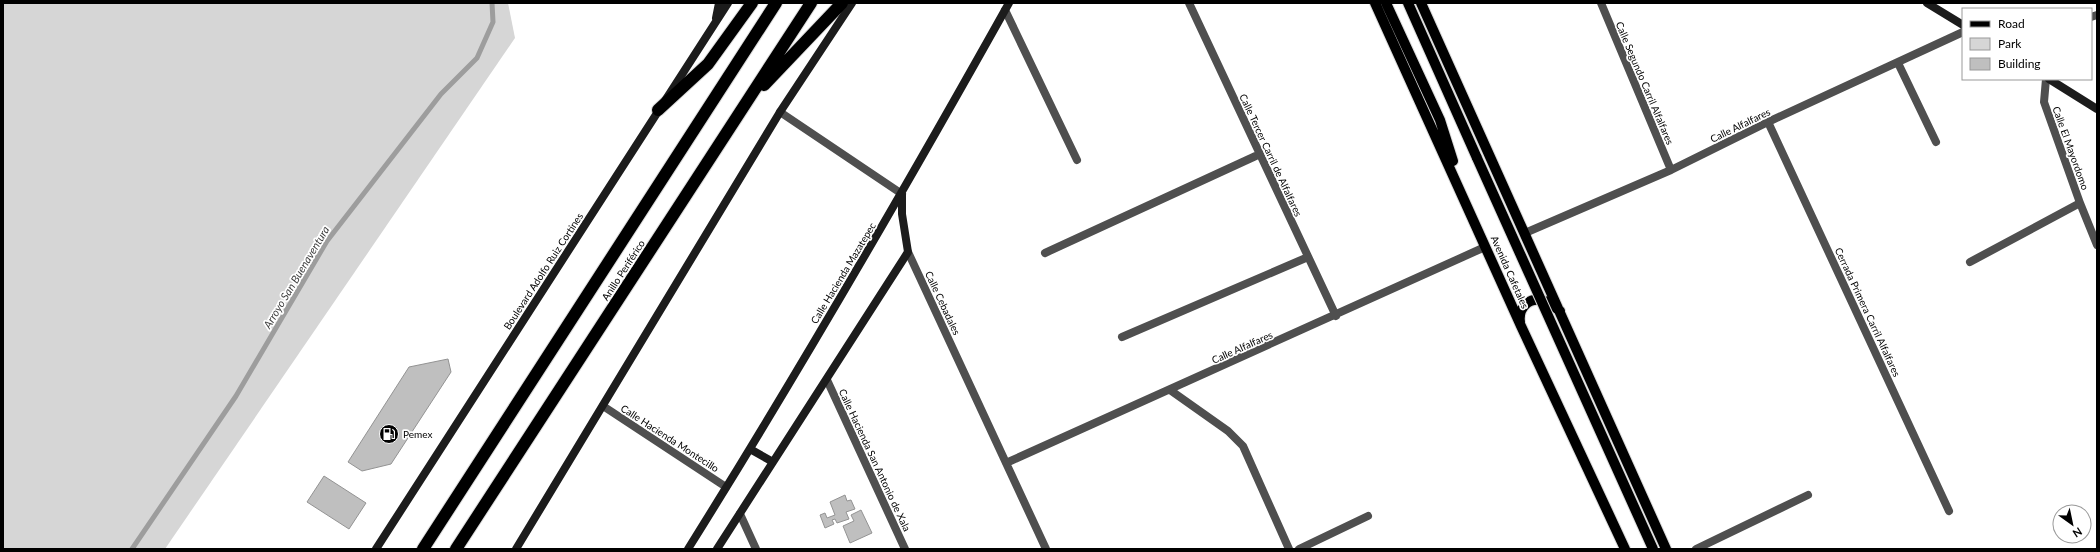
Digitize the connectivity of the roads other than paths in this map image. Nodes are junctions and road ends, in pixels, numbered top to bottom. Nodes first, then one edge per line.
1 (719, 3) edge
2 (728, 3) edge
3 (752, 3) edge
4 (776, 3) edge
5 (811, 3) edge
6 (842, 3) edge
7 (852, 3) edge
8 (1189, 3) edge
9 (1375, 3) edge
10 (1386, 3) edge
11 (1408, 3) edge
12 (1421, 3) edge
13 (1601, 3) edge
14 (1927, 3) edge
15 (1007, 6) edge
16 (715, 21) junction
17 (1962, 25) edge
18 (1962, 32) edge
19 (1898, 63) junction
20 (2047, 80) edge
21 (2049, 80) edge
22 (744, 106) junction
23 (2097, 109) edge
24 (658, 110) junction
25 (780, 112) junction
26 (1768, 122) junction
27 (1936, 142) dead end
28 (1260, 154) junction
29 (1077, 160) dead end
30 (1671, 170) junction
31 (902, 194) junction
32 (2080, 203) junction
33 (1473, 218) junction
34 (1525, 233) junction
35 (2097, 245) edge
36 (1486, 247) junction
37 (908, 252) junction
38 (1045, 253) dead end
39 (1308, 257) junction
40 (1970, 262) dead end
41 (1561, 312) junction
42 (1336, 316) junction
43 (1521, 326) junction
44 (1122, 338) dead end
45 (827, 380) junction
46 (1170, 390) junction
47 (603, 406) junction
48 (750, 449) junction
49 (774, 462) junction
50 (1006, 463) junction
51 (726, 487) junction
52 (1808, 494) dead end
53 (1949, 511) dead end
54 (740, 514) junction
55 (1368, 516) dead end
56 (376, 549) edge
57 (423, 549) edge
58 (456, 549) edge
59 (516, 549) edge
60 (688, 549) edge
61 (717, 549) edge
62 (756, 549) edge
63 (905, 549) edge
64 (1046, 549) edge
65 (1289, 549) edge
66 (1299, 549) edge
67 (1625, 549) edge
68 (1653, 549) edge
69 (1666, 549) edge
70 (1696, 549) edge

1 - 16 main road
2 - 16 main road, Boulevard Adolfo Ruiz Cortines
3 - 24 highway
4 - 57 highway, Anillo Periférico
5 - 22 highway, Anillo Periférico
6 - 22 highway
7 - 25 main road
8 - 28 street, Calle Tercer Carril de Alfalfares
9 - 33 main road, Avenida Cafetales
10 - 33 main road
11 - 68 main road, bridge
12 - 34 main road
13 - 30 street, Calle Segundo Carril Alfalfares
14 - 17 main road
15 - 29 street
15 - 31 main road, Calle Hacienda Mazatepec
16 - 24 main road, Boulevard Adolfo Ruiz Cortines
18 - 19 street, Calle Alfalfares
19 - 26 street, Calle Alfalfares
19 - 27 street
20 - 32 street, Calle El Mayordomo
21 - 23 main road
22 - 58 highway, Anillo Periférico
24 - 56 main road, Boulevard Adolfo Ruiz Cortines
25 - 31 street
25 - 47 main road
26 - 30 street, Calle Alfalfares
26 - 53 street, Cerrada Primera Carril Alfalfares
28 - 38 street
28 - 39 street, Calle Tercer Carril de Alfalfares
30 - 34 street, Calle Alfalfares
31 - 37 main road, Calle Cebadales
31 - 48 main road, Calle Hacienda Mazatepec
32 - 35 street, Calle El Mayordomo
32 - 40 street
33 - 36 main road, Avenida Cafetales
34 - 41 main road
36 - 42 street, Calle Alfalfares
36 - 43 main road, Avenida Cafetales
37 - 45 main road
37 - 50 street, Calle Cebadales
39 - 42 street, Calle Tercer Carril de Alfalfares
39 - 44 street
41 - 43 main road
41 - 69 main road
42 - 46 street, Calle Alfalfares
43 - 67 main road, Avenida Cafetales
45 - 49 main road
45 - 63 street, Calle Hacienda San Antonio de Xala
46 - 50 street, Calle Alfalfares
46 - 65 street
47 - 51 street, Calle Hacienda Montecillo
47 - 59 main road
48 - 49 main road
48 - 51 main road, Calle Hacienda Mazatepec
49 - 54 main road
50 - 64 street, Calle Cebadales
51 - 60 main road, Calle Hacienda Mazatepec
52 - 70 street
54 - 61 main road
54 - 62 street
55 - 66 street

